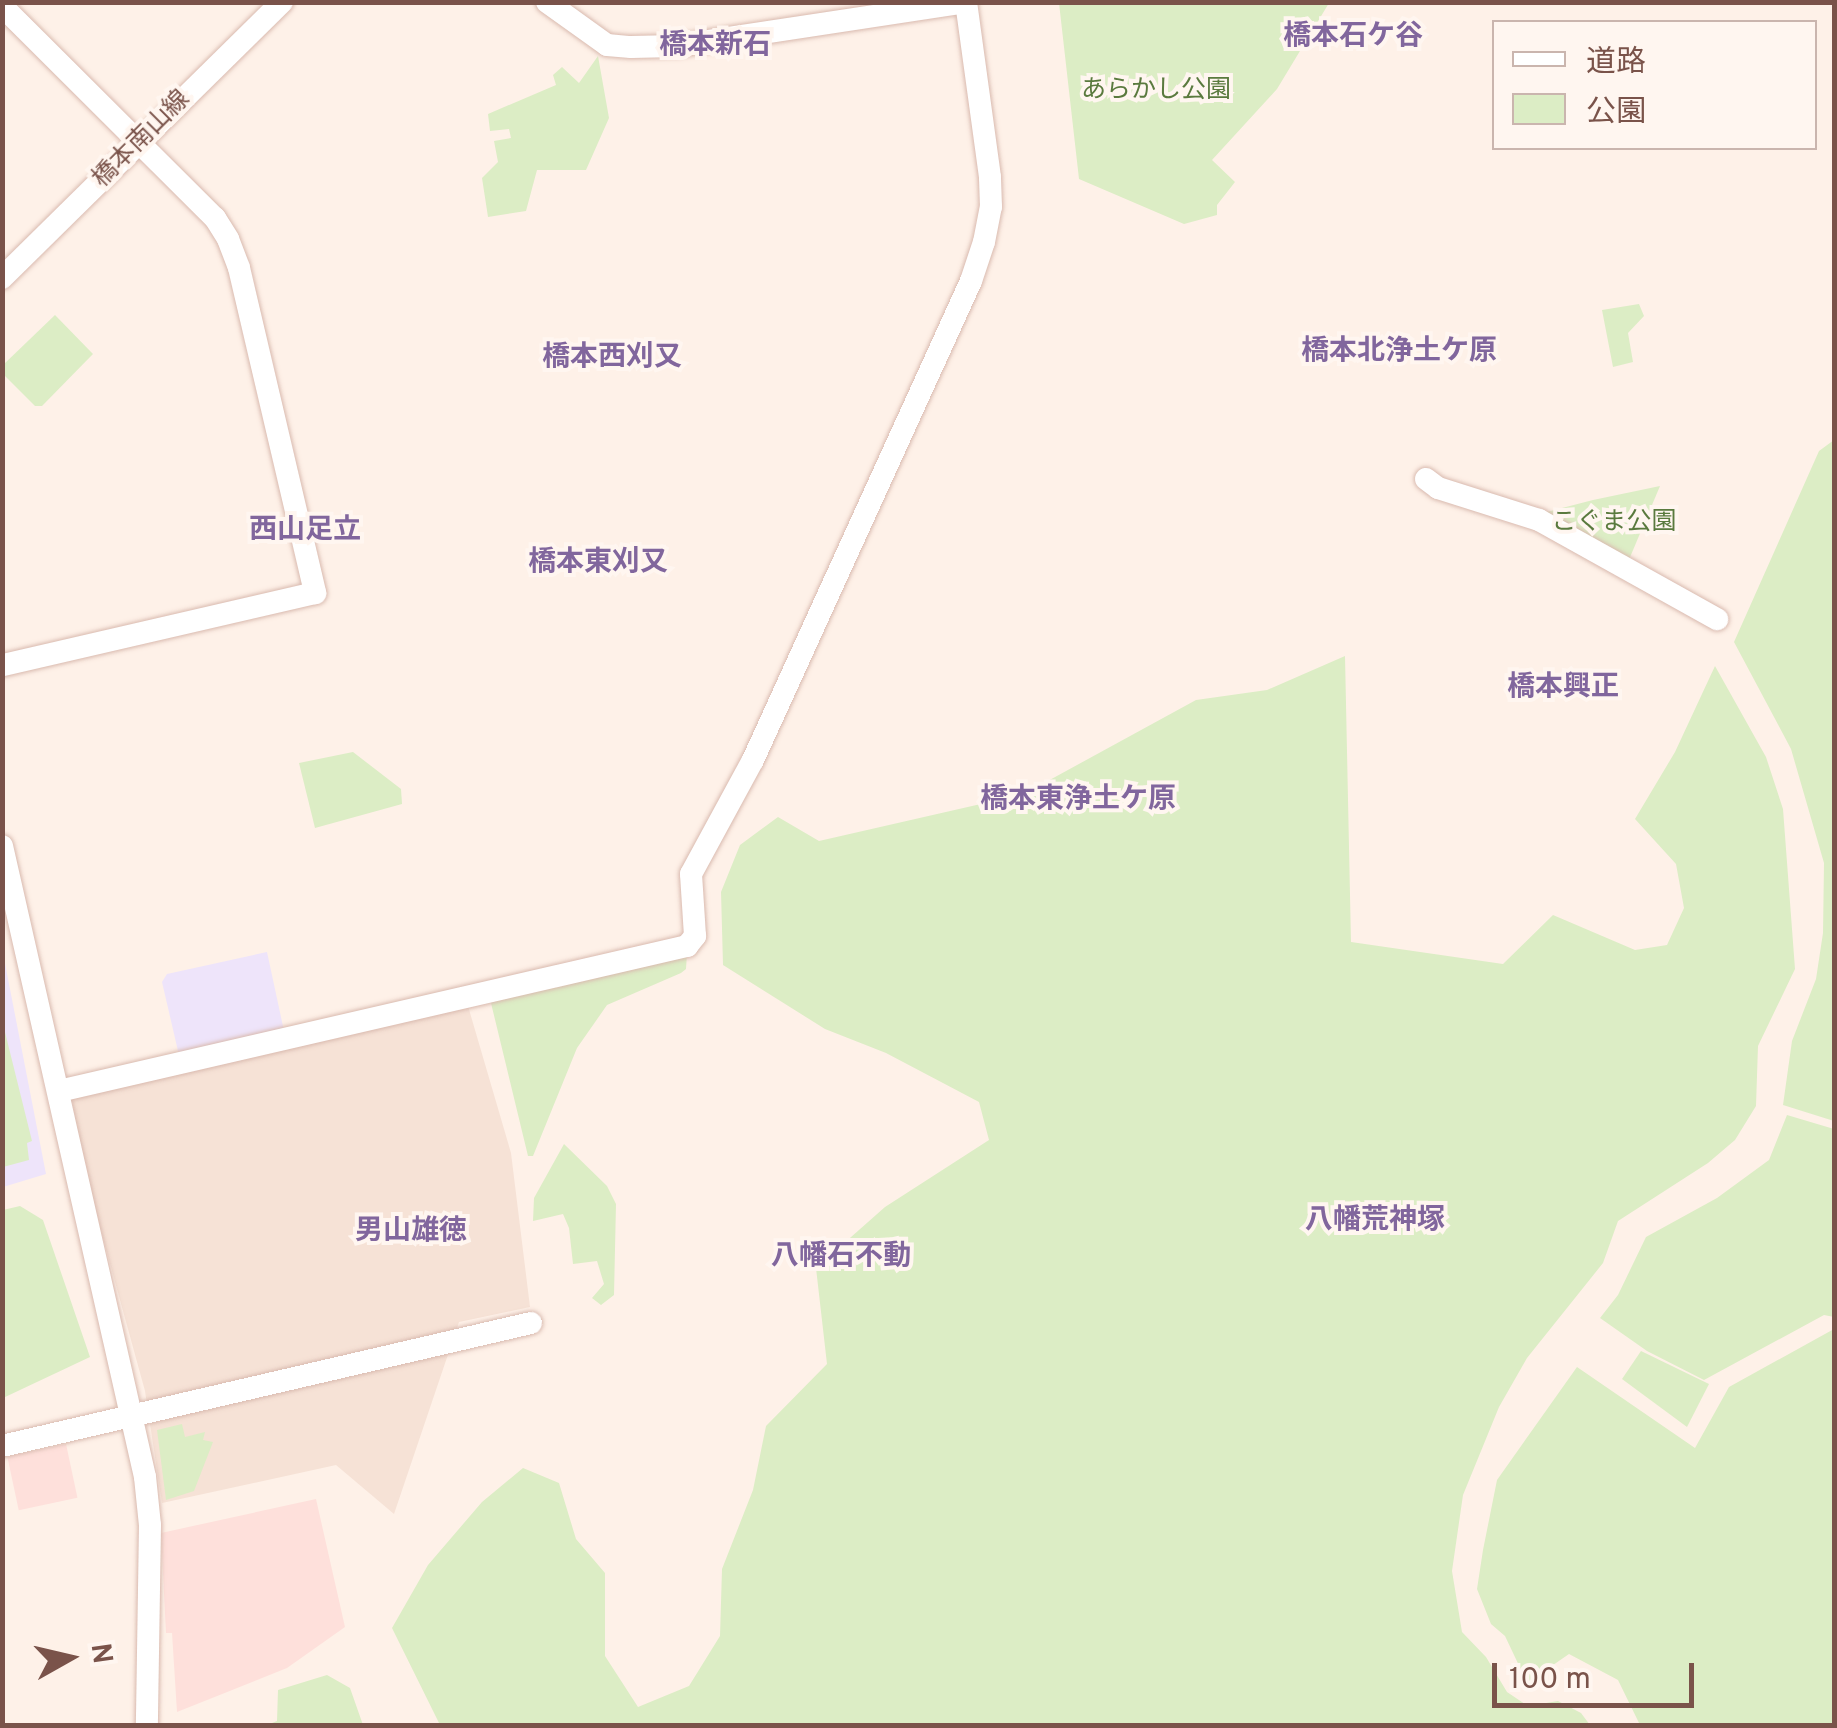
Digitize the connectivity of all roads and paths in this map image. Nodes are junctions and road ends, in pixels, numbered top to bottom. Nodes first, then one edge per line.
1 (282, 2) edge
2 (547, 2) edge
3 (966, 2) edge
4 (2, 6) edge
5 (141, 141) junction
6 (2, 278) edge
7 (1426, 478) dead end
8 (1717, 619) dead end
9 (2, 665) edge
10 (2, 846) edge
11 (11, 924) edge
12 (59, 1091) junction
13 (531, 1323) dead end
14 (134, 1414) junction
15 (2, 1446) edge
16 (148, 1726) edge

1 - 5 street, 橋本南山線
2 - 3 street
3 - 12 street
4 - 5 street
5 - 6 street, 橋本南山線
5 - 9 street
7 - 8 street
10 - 11 street
11 - 12 street
12 - 14 street
13 - 14 street
14 - 15 street
14 - 16 street

